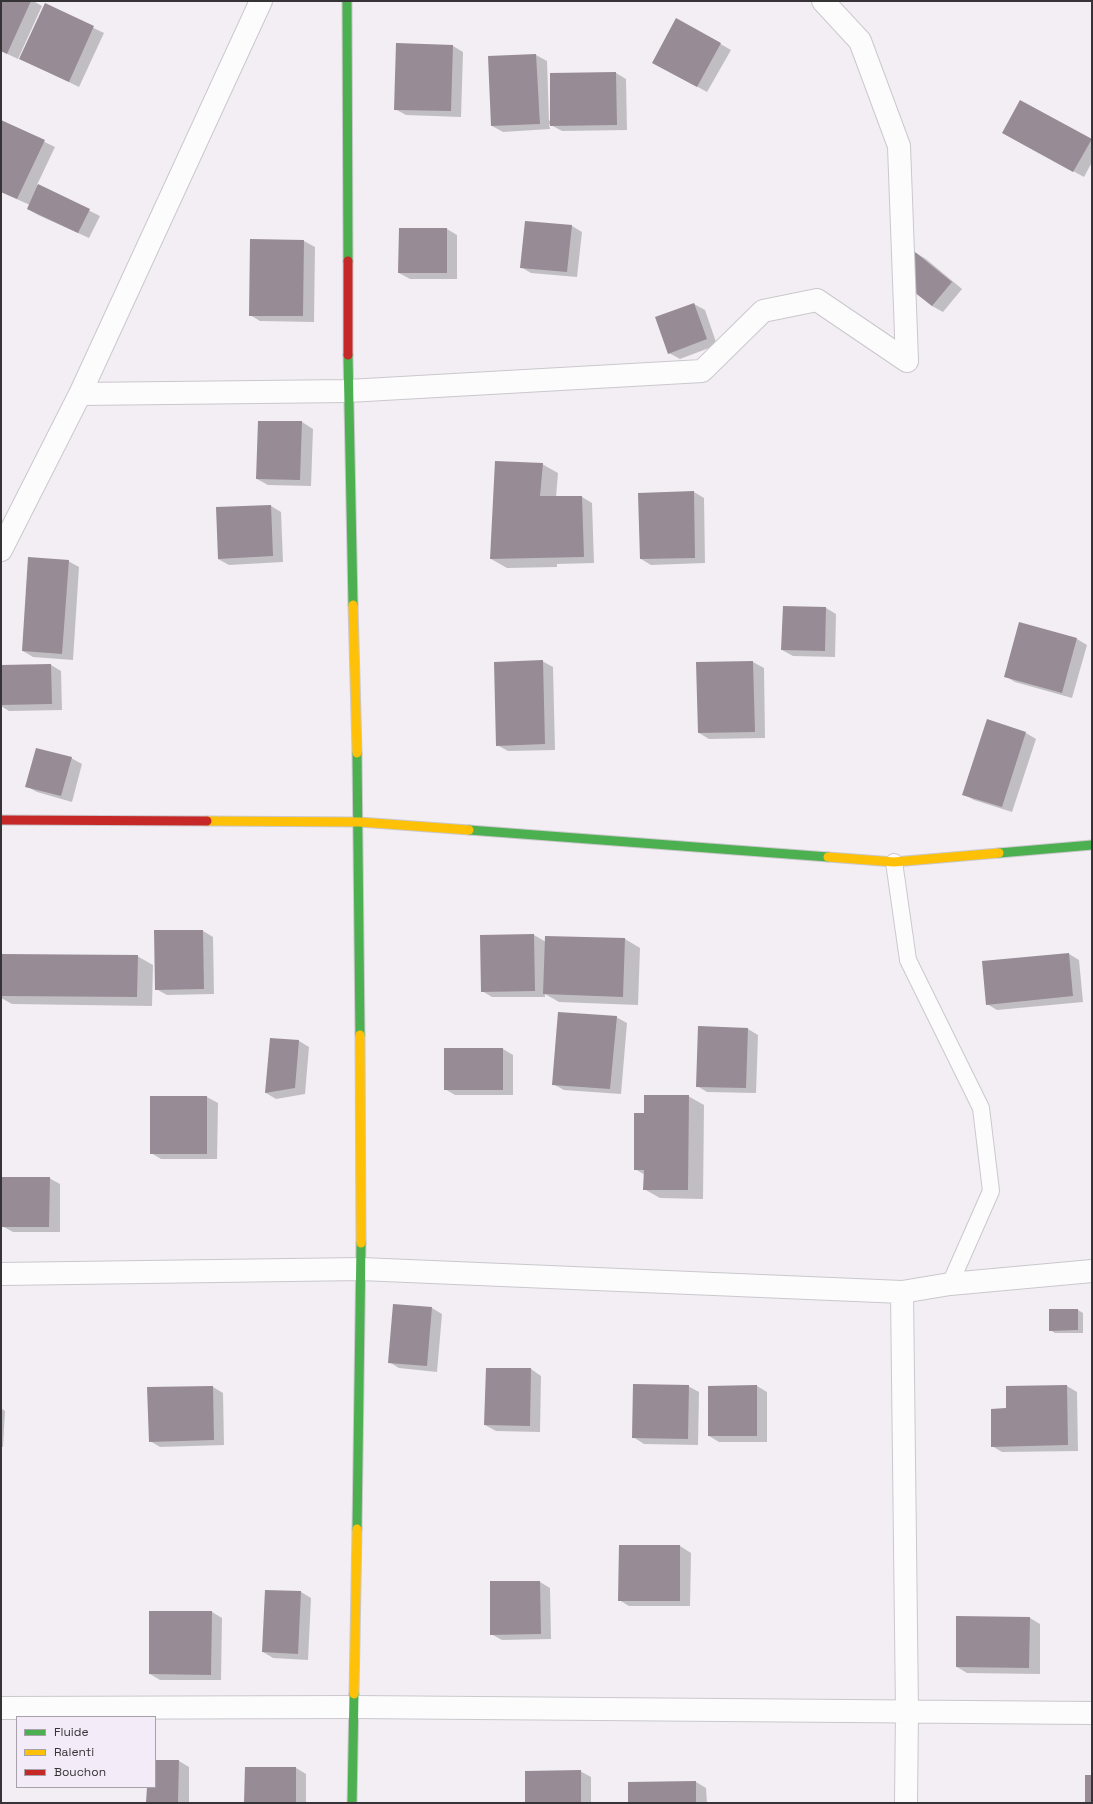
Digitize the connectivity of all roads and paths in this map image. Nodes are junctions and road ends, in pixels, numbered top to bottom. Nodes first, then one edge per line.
1 (260, 1) edge
2 (347, 1) edge
3 (823, 1) edge
4 (348, 391) junction
5 (80, 394) junction
6 (1, 550) edge
7 (1, 820) edge
8 (359, 822) junction
9 (1092, 845) edge
10 (894, 862) junction
11 (361, 1269) junction
12 (1092, 1271) edge
13 (1, 1274) edge
14 (950, 1284) junction
15 (902, 1292) junction
16 (354, 1707) junction
17 (1, 1708) edge
18 (907, 1712) junction
19 (1092, 1713) edge
20 (352, 1803) edge
21 (906, 1803) edge

1 - 5 street
2 - 4 street
3 - 4 street
4 - 5 street
4 - 8 street
5 - 6 street
7 - 8 street
8 - 10 street
8 - 11 street
9 - 10 street
10 - 14 lane
11 - 13 street
11 - 15 street
11 - 16 street
12 - 14 street
14 - 15 street
15 - 18 street
16 - 17 street
16 - 18 street
16 - 20 street
18 - 19 street
18 - 21 street

